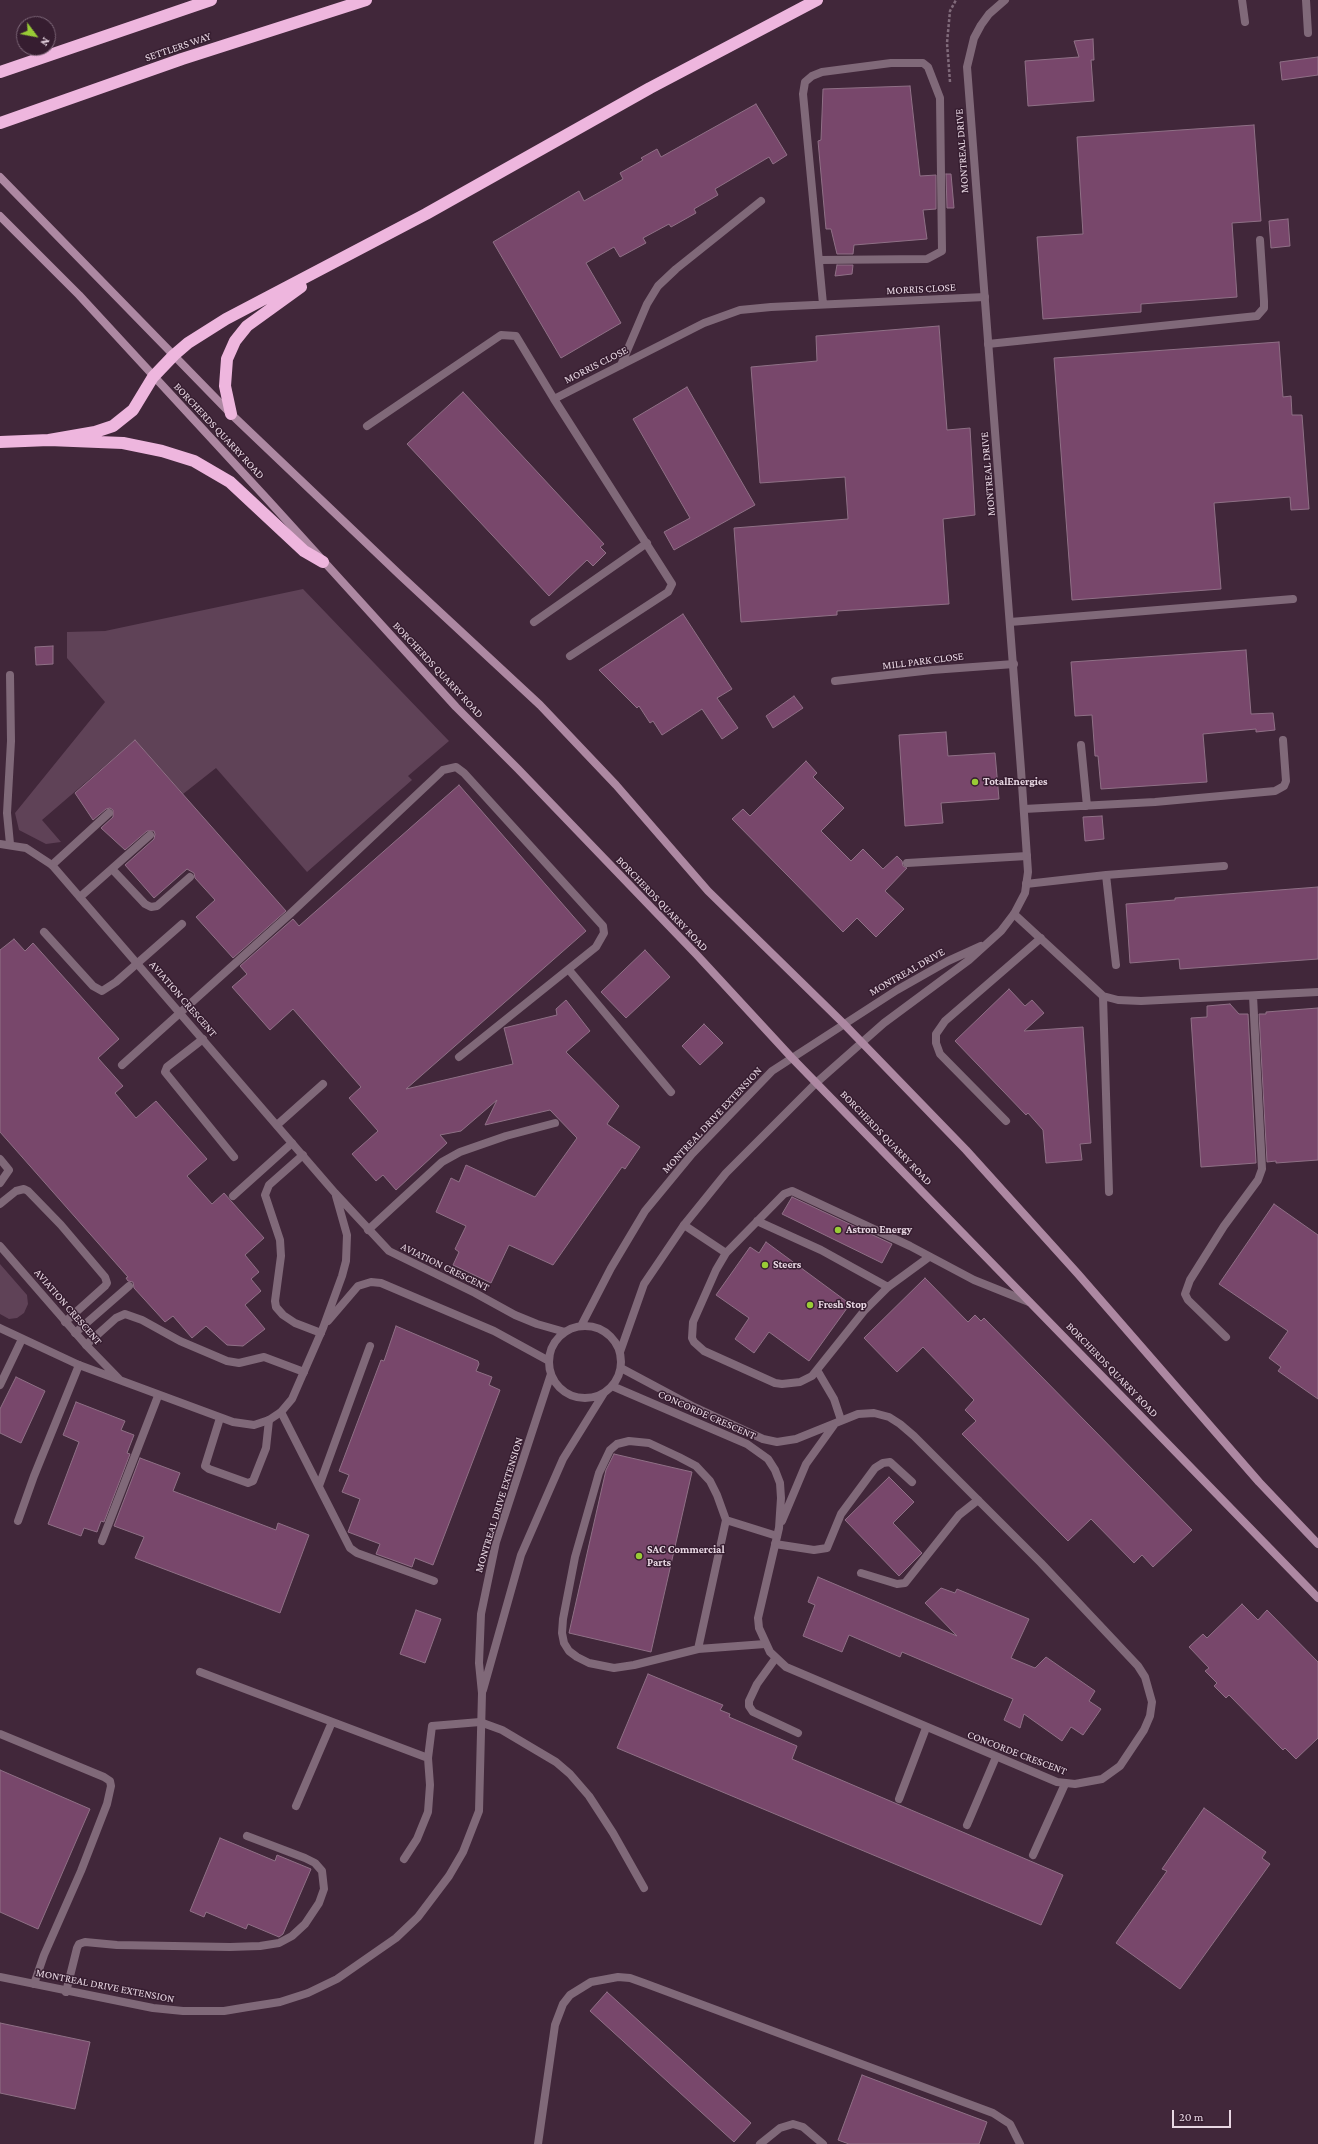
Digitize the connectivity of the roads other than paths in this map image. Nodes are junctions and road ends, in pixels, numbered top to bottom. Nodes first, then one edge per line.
1 (211, 0) edge
2 (366, 0) edge
3 (817, 0) edge
4 (1005, 0) edge
5 (1242, 0) edge
6 (1306, 0) edge
7 (1245, 22) dead end
8 (1308, 33) dead end
9 (0, 72) edge
10 (0, 123) edge
11 (0, 177) edge
12 (761, 201) dead end
13 (0, 216) edge
14 (1260, 240) dead end
15 (820, 260) junction
16 (336, 262) junction
17 (985, 297) junction
18 (823, 304) junction
19 (988, 344) junction
20 (174, 355) junction
21 (621, 365) junction
22 (153, 376) junction
23 (554, 399) junction
24 (231, 414) junction
25 (367, 426) dead end
26 (49, 440) junction
27 (0, 442) edge
28 (647, 543) junction
29 (323, 562) junction
30 (1293, 599) dead end
31 (534, 622) dead end
32 (1010, 622) junction
33 (570, 656) dead end
34 (1014, 664) junction
35 (10, 675) dead end
36 (835, 681) dead end
37 (1283, 740) dead end
38 (1081, 744) dead end
39 (1087, 806) junction
40 (1024, 809) junction
41 (109, 813) dead end
42 (150, 835) dead end
43 (0, 844) edge
44 (10, 844) junction
45 (1027, 856) junction
46 (907, 863) dead end
47 (52, 865) junction
48 (1224, 866) dead end
49 (112, 869) junction
50 (1106, 875) junction
51 (190, 877) dead end
52 (1026, 884) junction
53 (80, 897) junction
54 (1014, 914) junction
55 (182, 924) dead end
56 (44, 932) dead end
57 (1041, 938) junction
58 (983, 944) junction
59 (137, 963) junction
60 (1116, 965) dead end
61 (569, 970) junction
62 (1318, 992) edge
63 (1103, 996) junction
64 (1253, 996) junction
65 (181, 1013) junction
66 (843, 1023) junction
67 (203, 1038) junction
68 (861, 1044) junction
69 (459, 1057) dead end
70 (792, 1058) junction
71 (122, 1065) dead end
72 (816, 1083) junction
73 (323, 1084) dead end
74 (671, 1092) dead end
75 (1006, 1121) dead end
76 (555, 1123) dead end
77 (277, 1125) junction
78 (292, 1143) junction
79 (303, 1154) junction
80 (234, 1157) dead end
81 (0, 1159) edge
82 (0, 1183) edge
83 (1109, 1192) dead end
84 (335, 1193) junction
85 (233, 1196) dead end
86 (0, 1204) edge
87 (758, 1221) junction
88 (684, 1225) junction
89 (368, 1230) junction
90 (0, 1246) edge
91 (726, 1253) junction
92 (929, 1257) junction
93 (129, 1286) dead end
94 (888, 1287) junction
95 (1029, 1302) junction
96 (65, 1322) junction
97 (581, 1326) junction
98 (0, 1328) edge
99 (322, 1330) junction
100 (566, 1332) junction
101 (75, 1333) junction
102 (1226, 1336) dead end
103 (22, 1339) junction
104 (86, 1345) junction
105 (370, 1346) dead end
106 (620, 1352) junction
107 (549, 1362) junction
108 (79, 1365) junction
109 (621, 1368) junction
110 (817, 1370) junction
111 (304, 1372) junction
112 (551, 1374) junction
113 (122, 1382) junction
114 (0, 1385) edge
115 (612, 1386) junction
116 (604, 1393) junction
117 (158, 1396) junction
118 (281, 1412) junction
119 (220, 1418) junction
120 (269, 1420) junction
121 (838, 1422) junction
122 (912, 1482) dead end
123 (319, 1486) junction
124 (978, 1500) junction
125 (726, 1520) junction
126 (18, 1521) dead end
127 (779, 1528) junction
128 (776, 1540) junction
129 (102, 1541) dead end
130 (1318, 1544) edge
131 (861, 1573) dead end
132 (434, 1581) dead end
133 (1318, 1598) edge
134 (765, 1644) junction
135 (698, 1649) junction
136 (775, 1659) junction
137 (200, 1672) dead end
138 (482, 1693) junction
139 (332, 1722) junction
140 (480, 1722) junction
141 (926, 1728) junction
142 (798, 1733) dead end
143 (0, 1734) edge
144 (996, 1757) junction
145 (428, 1758) junction
146 (1065, 1784) junction
147 (899, 1799) dead end
148 (296, 1806) dead end
149 (967, 1825) dead end
150 (247, 1836) dead end
151 (1033, 1855) dead end
152 (404, 1859) dead end
153 (644, 1888) dead end
154 (0, 1977) edge
155 (34, 1984) junction
156 (66, 1992) junction
157 (538, 2144) edge
158 (760, 2144) edge
159 (823, 2144) edge
160 (1020, 2144) edge

1 - 9 highway
2 - 10 highway, SETTLERS WAY
3 - 16 highway
4 - 17 street, MONTREAL DRIVE
5 - 7 street
6 - 8 street
11 - 20 main road, BORCHERDS QUARRY ROAD
12 - 21 street
13 - 22 main road, BORCHERDS QUARRY ROAD
14 - 19 street
15 - 15 street
15 - 18 street
16 - 20 highway
16 - 24 highway
17 - 18 street, MORRIS CLOSE
17 - 19 street, MONTREAL DRIVE
18 - 21 street, MORRIS CLOSE
19 - 32 street, MONTREAL DRIVE
20 - 22 highway
20 - 24 main road, BORCHERDS QUARRY ROAD
21 - 23 street, MORRIS CLOSE
22 - 26 highway
22 - 29 main road, BORCHERDS QUARRY ROAD
23 - 25 street
23 - 28 street
24 - 66 main road, BORCHERDS QUARRY ROAD
26 - 27 highway
26 - 29 highway
28 - 31 street
28 - 33 street
29 - 70 main road, BORCHERDS QUARRY ROAD
30 - 32 street
32 - 34 street, MONTREAL DRIVE
34 - 36 street, MILL PARK CLOSE
34 - 40 street, MONTREAL DRIVE
35 - 44 street
37 - 39 street
38 - 39 street
39 - 40 street
40 - 45 street, MONTREAL DRIVE
41 - 47 street
42 - 49 street
43 - 44 street, AVIATION CRESCENT
44 - 47 street, AVIATION CRESCENT
45 - 46 street
45 - 52 street, MONTREAL DRIVE
47 - 53 street, AVIATION CRESCENT
48 - 50 street
49 - 51 street
49 - 53 street
50 - 52 street
50 - 60 street
52 - 54 street, MONTREAL DRIVE
53 - 59 street, AVIATION CRESCENT
54 - 57 street
54 - 58 street, MONTREAL DRIVE
55 - 59 street
56 - 59 street
57 - 63 street
57 - 75 street
58 - 66 street, MONTREAL DRIVE
58 - 68 street, MONTREAL DRIVE
59 - 65 street, AVIATION CRESCENT
61 - 65 street
61 - 69 street
61 - 74 street
62 - 64 street
63 - 64 street
63 - 83 street
64 - 102 street
65 - 67 street, AVIATION CRESCENT
65 - 71 street
66 - 68 main road, BORCHERDS QUARRY ROAD
66 - 70 street, MONTREAL DRIVE
67 - 77 street, AVIATION CRESCENT
67 - 80 street
68 - 72 street, MONTREAL DRIVE
68 - 130 main road, BORCHERDS QUARRY ROAD
70 - 72 main road, BORCHERDS QUARRY ROAD
70 - 97 street, MONTREAL DRIVE EXTENSION
72 - 88 street
72 - 95 main road, BORCHERDS QUARRY ROAD
73 - 77 street
76 - 89 street
77 - 78 street, AVIATION CRESCENT
78 - 79 street, AVIATION CRESCENT
78 - 85 street
79 - 84 street, AVIATION CRESCENT
79 - 99 street
81 - 82 street
84 - 89 street, AVIATION CRESCENT
84 - 99 street, AVIATION CRESCENT
86 - 96 street
87 - 91 street
87 - 92 street
87 - 94 street
88 - 91 street
88 - 106 street
89 - 100 street, AVIATION CRESCENT
90 - 96 street, AVIATION CRESCENT
91 - 110 street
92 - 94 street
92 - 95 street
93 - 101 street
94 - 110 street
95 - 133 main road, BORCHERDS QUARRY ROAD
96 - 101 street, AVIATION CRESCENT
97 - 100 street
97 - 106 street
98 - 103 street, AVIATION CRESCENT
99 - 107 street, AVIATION CRESCENT
99 - 111 street, AVIATION CRESCENT
100 - 107 street
101 - 104 street, AVIATION CRESCENT
103 - 108 street, AVIATION CRESCENT
103 - 114 street
104 - 111 street
104 - 113 street, AVIATION CRESCENT
105 - 123 street
106 - 109 street
107 - 112 street
108 - 113 street, AVIATION CRESCENT
108 - 126 street
109 - 115 street
109 - 121 street, CONCORDE CRESCENT
110 - 121 street
111 - 118 street, AVIATION CRESCENT
112 - 116 street
112 - 138 street, MONTREAL DRIVE EXTENSION
113 - 117 street, AVIATION CRESCENT
115 - 116 street
115 - 127 street, CONCORDE CRESCENT
116 - 138 street, MONTREAL DRIVE EXTENSION
117 - 119 street, AVIATION CRESCENT
117 - 129 street
118 - 120 street, AVIATION CRESCENT
118 - 123 street
119 - 120 street, AVIATION CRESCENT
119 - 120 street
121 - 124 street, CONCORDE CRESCENT
121 - 127 street, CONCORDE CRESCENT
122 - 128 street
123 - 132 street
124 - 131 street
124 - 146 street, CONCORDE CRESCENT
125 - 128 street
125 - 135 street
125 - 135 street
127 - 128 street, CONCORDE CRESCENT
128 - 134 street, CONCORDE CRESCENT
134 - 135 street
134 - 136 street, CONCORDE CRESCENT
136 - 141 street, CONCORDE CRESCENT
136 - 142 street
137 - 139 street
138 - 140 street, MONTREAL DRIVE EXTENSION
139 - 145 street
139 - 148 street
140 - 145 street
140 - 153 street
140 - 156 street, MONTREAL DRIVE EXTENSION
141 - 144 street, CONCORDE CRESCENT
141 - 147 street
143 - 155 street
144 - 146 street, CONCORDE CRESCENT
144 - 149 street
145 - 152 street
146 - 151 street
150 - 156 street
154 - 155 street, MONTREAL DRIVE EXTENSION
155 - 156 street, MONTREAL DRIVE EXTENSION
157 - 160 street
158 - 159 street

